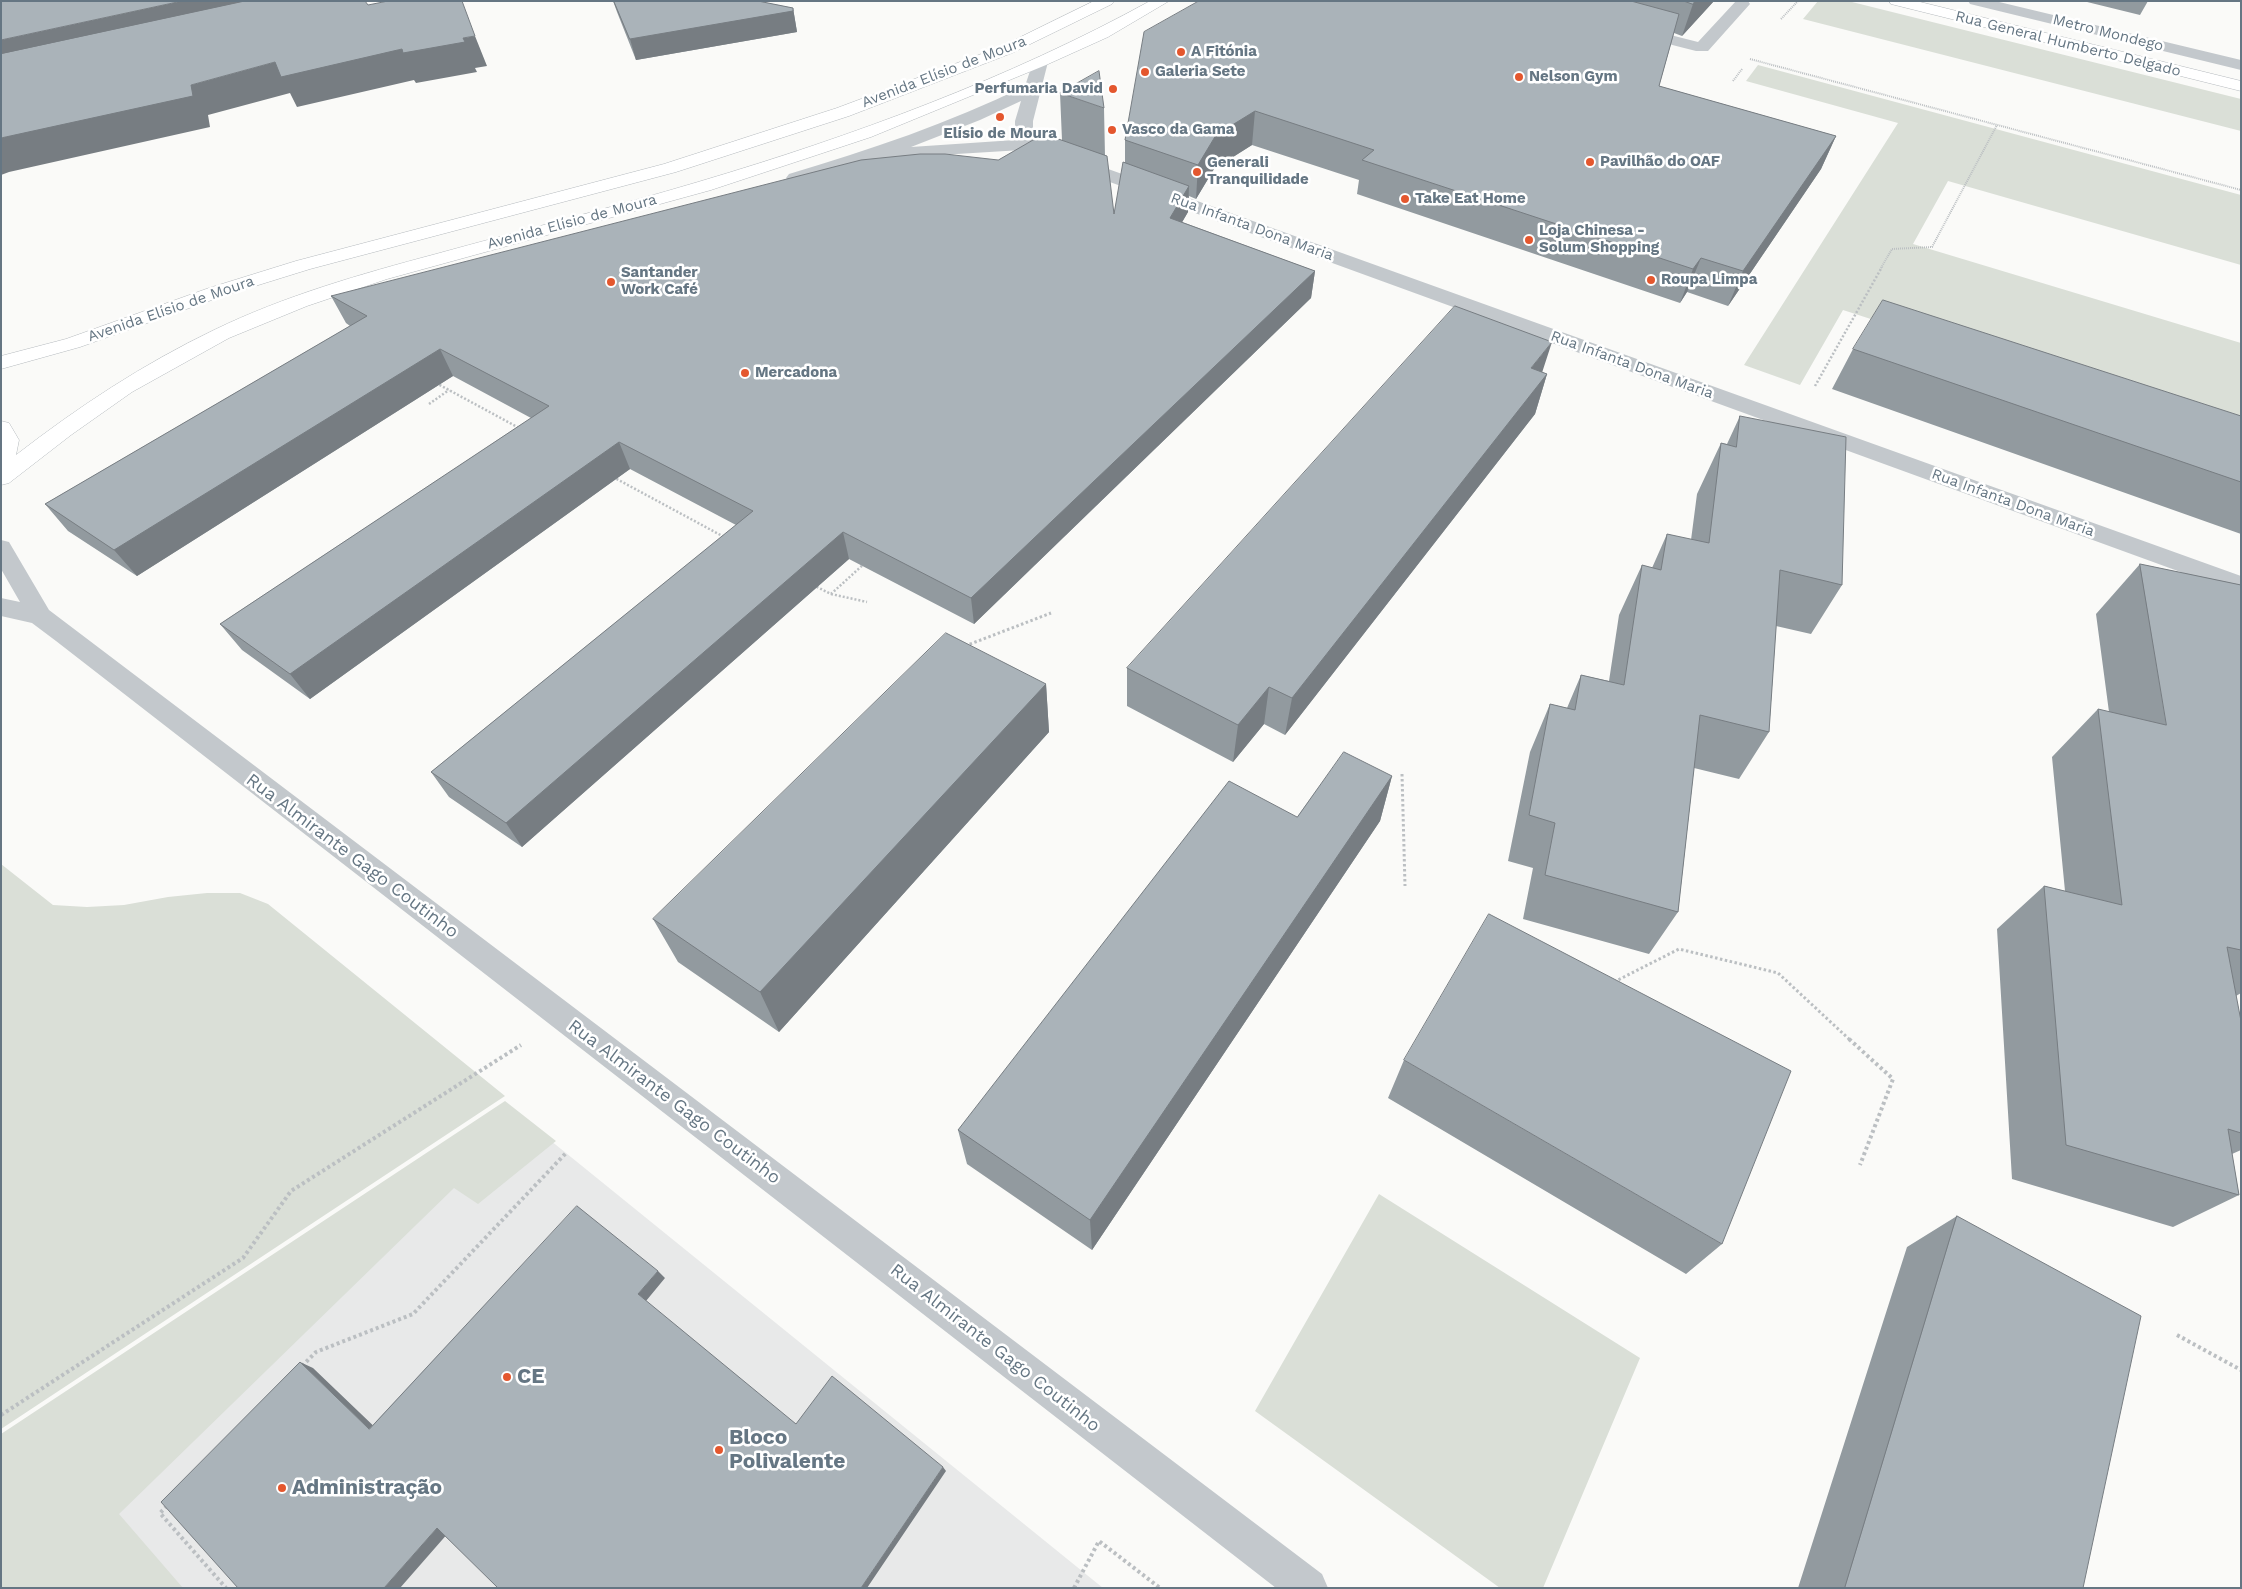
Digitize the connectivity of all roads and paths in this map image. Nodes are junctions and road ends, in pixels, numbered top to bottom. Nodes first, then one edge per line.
1 (1107, 1) edge
2 (1162, 1) edge
3 (1896, 1) edge
4 (1975, 1) edge
5 (2024, 1) edge
6 (1742, 4) dead end
7 (1621, 27) edge
8 (2241, 53) edge
9 (1750, 59) dead end
10 (1040, 62) junction
11 (1745, 65) dead end
12 (2241, 65) edge
13 (1733, 81) dead end
14 (2241, 86) edge
15 (1032, 89) junction
16 (1997, 125) junction
17 (1024, 145) junction
18 (877, 154) junction
19 (773, 184) edge
20 (2241, 190) edge
21 (717, 201) edge
22 (688, 209) edge
23 (424, 282) edge
24 (319, 295) junction
25 (1, 363) edge
26 (431, 380) edge
27 (450, 390) junction
28 (429, 404) dead end
29 (1794, 424) junction
30 (1, 428) edge
31 (529, 433) edge
32 (1, 474) edge
33 (612, 477) edge
34 (1, 478) edge
35 (722, 544) edge
36 (1, 548) edge
37 (868, 557) edge
38 (805, 580) edge
39 (2241, 585) edge
40 (831, 594) junction
41 (867, 602) dead end
42 (1, 606) edge
43 (1051, 613) dead end
44 (40, 616) junction
45 (964, 646) edge
46 (1402, 774) dead end
47 (1405, 886) dead end
48 (1609, 985) edge
49 (564, 1018) junction
50 (566, 1153) dead end
51 (1860, 1165) dead end
52 (2177, 1335) dead end
53 (2241, 1370) edge
54 (295, 1373) edge
55 (1, 1415) edge
56 (174, 1499) edge
57 (226, 1588) edge
58 (1074, 1588) edge
59 (1160, 1588) edge
60 (1308, 1588) edge

1 - 25 main road, Avenida Elísio de Moura
2 - 10 main road, Avenida Elísio de Moura
3 - 14 main road, Rua General Humberto Delgado
4 - 12 street, Metro Mondego
5 - 8 street, Rua General Humberto Delgado
6 - 7 street
9 - 16 path
10 - 15 street
10 - 24 main road, Avenida Elísio de Moura
11 - 13 path
15 - 17 street
15 - 18 street
16 - 20 path
16 - 29 path
17 - 18 street, Rua Infanta Dona Maria
17 - 29 street, Rua Infanta Dona Maria
18 - 19 street
21 - 22 street
23 - 24 street
24 - 34 main road, Avenida Elísio de Moura
26 - 27 path
27 - 28 path
27 - 31 path
29 - 39 street, Rua Infanta Dona Maria
30 - 32 main road
33 - 35 path
36 - 44 street, Rua Almirante Gago Coutinho
37 - 40 path
38 - 40 path
40 - 41 path
42 - 44 street, Rua Almirante Gago Coutinho
43 - 45 path
44 - 49 street, Rua Almirante Gago Coutinho
46 - 47 path
48 - 51 path
49 - 55 path
49 - 60 street, Rua Almirante Gago Coutinho
50 - 54 path
52 - 53 path
56 - 57 path
58 - 59 path

